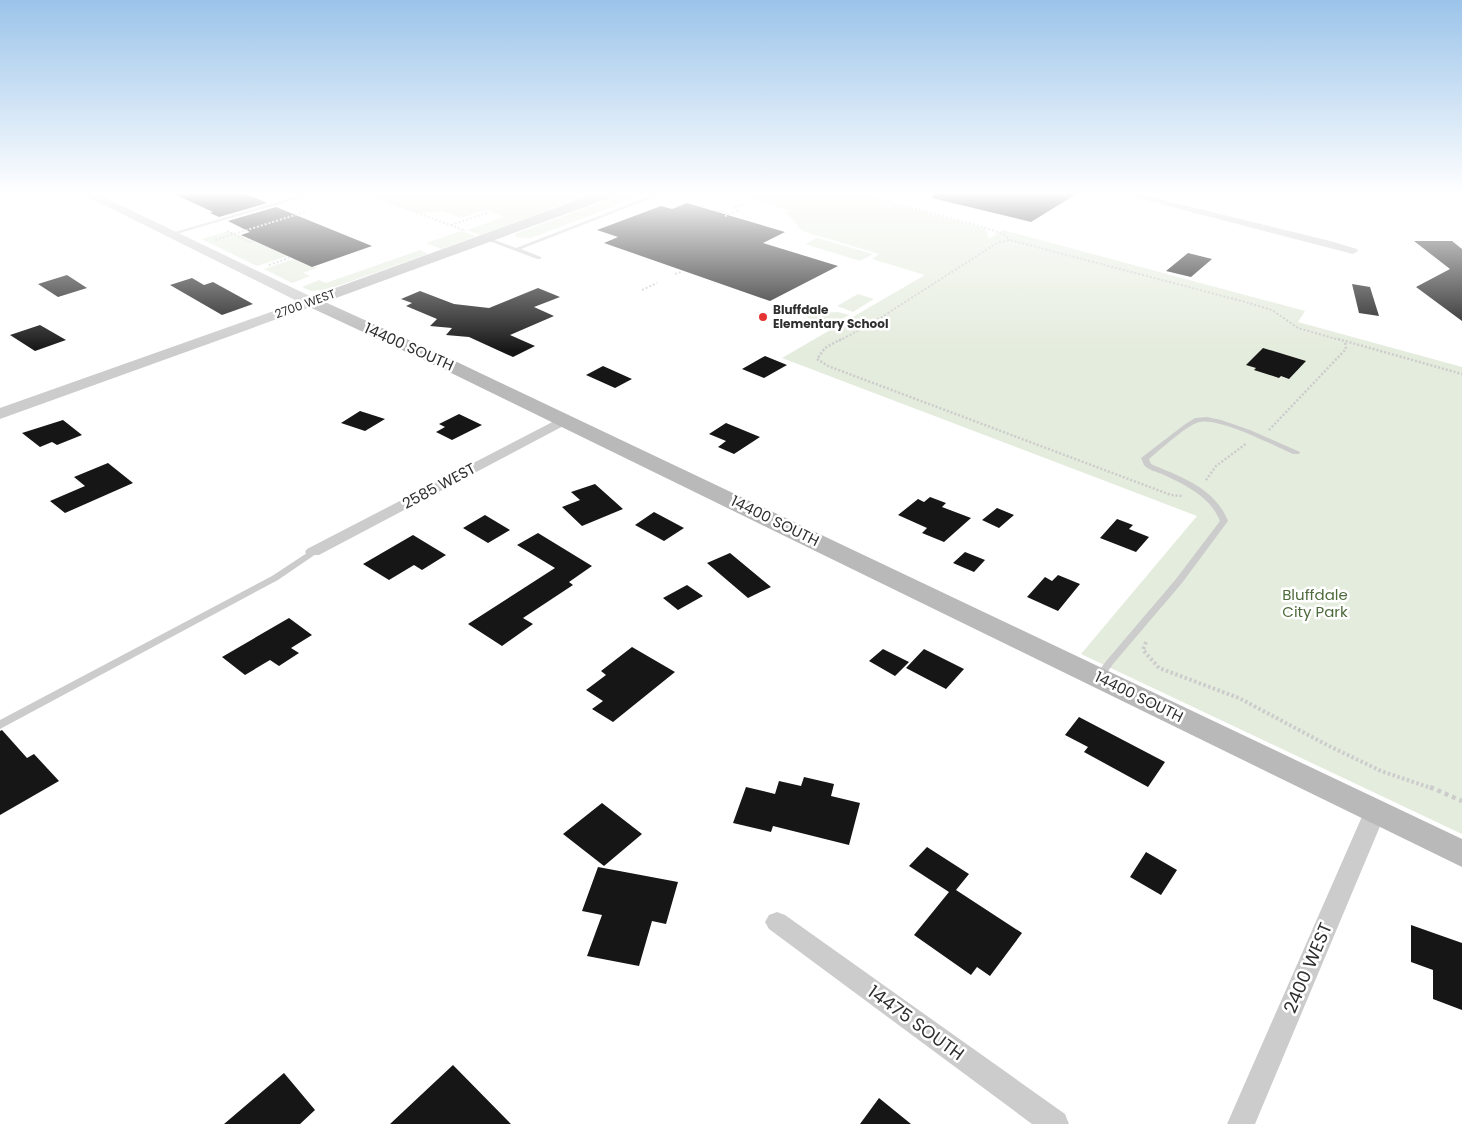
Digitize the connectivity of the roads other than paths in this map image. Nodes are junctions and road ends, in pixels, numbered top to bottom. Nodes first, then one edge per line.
1 (195, 245) edge
2 (469, 245) edge
3 (506, 245) edge
4 (526, 245) edge
5 (1336, 245) edge
6 (517, 249) junction
7 (1353, 251) dead end
8 (539, 258) dead end
9 (311, 302) junction
10 (0, 414) edge
11 (564, 420) junction
12 (1296, 452) dead end
13 (313, 552) joint
14 (1099, 678) junction
15 (0, 725) edge
16 (1375, 812) junction
17 (1462, 854) edge
18 (776, 922) dead end
19 (1055, 1124) edge
20 (1241, 1124) edge

1 - 9 street, 14400 SOUTH
2 - 9 main road, 2700 WEST
3 - 6 lane
4 - 6 lane
5 - 7 street
6 - 8 lane
9 - 10 street, 2700 WEST
9 - 11 main road, 14400 SOUTH
11 - 13 street, 2585 WEST
11 - 14 main road, 14400 SOUTH
12 - 14 lane
13 - 15 lane
14 - 16 main road, 14400 SOUTH
16 - 17 main road, 14400 SOUTH
16 - 20 street, 2400 WEST
18 - 19 street, 14475 SOUTH

